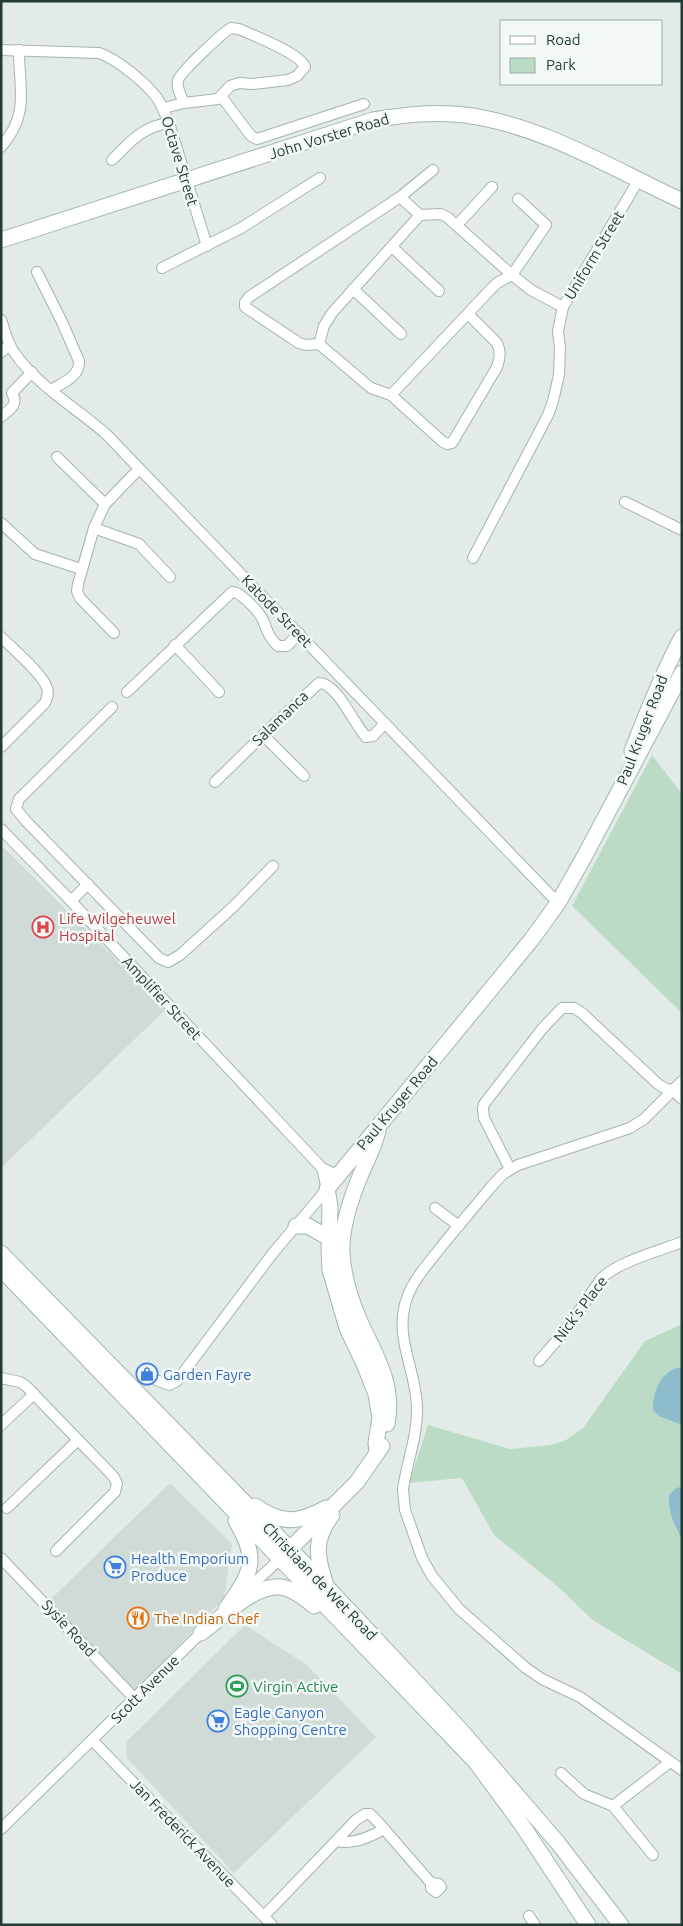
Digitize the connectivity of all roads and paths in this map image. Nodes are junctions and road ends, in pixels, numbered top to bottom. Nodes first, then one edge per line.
1 (1, 50) edge
2 (19, 50) junction
3 (221, 96) junction
4 (184, 103) junction
5 (364, 104) dead end
6 (163, 108) junction
7 (169, 122) junction
8 (1, 147) edge
9 (112, 160) dead end
10 (433, 170) dead end
11 (320, 178) dead end
12 (185, 180) junction
13 (638, 181) junction
14 (492, 187) dead end
15 (400, 197) junction
16 (518, 199) dead end
17 (682, 201) edge
18 (420, 215) junction
19 (457, 225) junction
20 (1, 240) edge
21 (207, 246) junction
22 (392, 247) junction
23 (162, 268) dead end
24 (37, 272) dead end
25 (512, 275) junction
26 (353, 289) junction
27 (439, 291) dead end
28 (563, 307) junction
29 (468, 314) junction
30 (1, 320) edge
31 (401, 334) dead end
32 (319, 344) junction
33 (10, 345) junction
34 (1, 352) edge
35 (32, 372) junction
36 (1, 389) edge
37 (51, 390) junction
38 (12, 393) junction
39 (391, 395) junction
40 (1, 417) edge
41 (57, 458) dead end
42 (139, 469) junction
43 (625, 502) dead end
44 (104, 504) junction
45 (1, 523) edge
46 (94, 528) junction
47 (682, 530) edge
48 (473, 558) dead end
49 (81, 569) junction
50 (170, 577) dead end
51 (114, 633) dead end
52 (299, 633) junction
53 (1, 637) edge
54 (682, 637) edge
55 (175, 646) junction
56 (682, 673) edge
57 (127, 692) dead end
58 (219, 692) dead end
59 (112, 706) dead end
60 (385, 723) junction
61 (263, 735) junction
62 (1, 747) edge
63 (304, 776) dead end
64 (215, 782) dead end
65 (616, 798) junction
66 (1, 828) edge
67 (273, 866) dead end
68 (88, 884) junction
69 (72, 901) junction
70 (558, 903) junction
71 (682, 1081) edge
72 (673, 1090) junction
73 (682, 1099) edge
74 (379, 1126) junction
75 (322, 1168) junction
76 (510, 1169) junction
77 (338, 1175) junction
78 (327, 1189) junction
79 (350, 1204) junction
80 (435, 1208) dead end
81 (296, 1226) junction
82 (459, 1226) junction
83 (329, 1238) junction
84 (682, 1242) edge
85 (1, 1253) edge
86 (1, 1269) edge
87 (539, 1361) dead end
88 (1, 1378) edge
89 (156, 1380) dead end
90 (34, 1394) junction
91 (1, 1425) edge
92 (78, 1440) junction
93 (376, 1452) junction
94 (357, 1482) junction
95 (229, 1496) junction
96 (341, 1500) junction
97 (7, 1508) dead end
98 (56, 1551) dead end
99 (285, 1554) junction
100 (1, 1558) edge
101 (326, 1586) junction
102 (224, 1612) junction
103 (201, 1633) junction
104 (355, 1638) junction
105 (135, 1699) junction
106 (93, 1741) junction
107 (670, 1762) junction
108 (682, 1770) edge
109 (560, 1773) dead end
110 (613, 1806) junction
111 (384, 1828) junction
112 (1, 1829) edge
113 (337, 1841) junction
114 (654, 1855) dead end
115 (431, 1882) dead end
116 (264, 1916) junction
117 (272, 1925) edge
118 (588, 1925) edge
119 (621, 1925) edge

1 - 2 street, Octave Street
2 - 6 street, Octave Street
2 - 8 street
3 - 4 street
3 - 4 street
3 - 5 street
4 - 6 street
6 - 7 street, Octave Street
7 - 9 street
7 - 12 street, Octave Street
10 - 15 street
11 - 21 street
12 - 13 street, John Vorster Road
12 - 20 street, John Vorster Road
12 - 21 street, Octave Street
13 - 17 street, John Vorster Road
13 - 28 street, Uniform Street
14 - 19 street
15 - 18 street
15 - 32 street
16 - 25 street
18 - 19 street
18 - 22 street
19 - 25 street
21 - 23 street
22 - 26 street
22 - 27 street
24 - 37 street
25 - 28 street
25 - 29 street
26 - 31 street
26 - 32 street
28 - 48 street, Uniform Street
29 - 39 street
29 - 39 street
30 - 33 street, Katode Street
32 - 39 street
33 - 34 street
33 - 35 street, Katode Street
35 - 37 street, Katode Street
35 - 38 street
36 - 38 street
37 - 42 street, Katode Street
38 - 40 street
41 - 44 street
42 - 44 street
42 - 52 street, Katode Street
43 - 47 street
44 - 46 street
45 - 49 street
46 - 49 street
46 - 50 street
49 - 51 street
52 - 55 street
52 - 60 street, Katode Street
53 - 62 street
54 - 65 street, Paul Kruger Road
55 - 57 street
55 - 58 street
56 - 65 street, Paul Kruger Road
59 - 68 street
60 - 61 street, Salamanca
60 - 70 street, Katode Street
61 - 63 street
61 - 64 street, Salamanca
65 - 70 street, Paul Kruger Road
66 - 69 street, Amplifier Street
67 - 68 street
68 - 69 street
69 - 75 street, Amplifier Street
70 - 74 street, Paul Kruger Road
71 - 72 street
72 - 73 street
72 - 76 street
72 - 76 street
74 - 77 street, Paul Kruger Road
74 - 79 street, Amplifier Street
75 - 77 street, Amplifier Street
75 - 78 street, Amplifier Street
76 - 82 street
77 - 78 street, Paul Kruger Road
77 - 79 street
78 - 81 street, Paul Kruger Road
78 - 83 street, Amplifier Street
79 - 93 street, Amplifier Street
80 - 82 street
81 - 83 street
81 - 89 street, Paul Kruger Road
82 - 107 street
83 - 93 street, Amplifier Street
84 - 87 street, Nick’s Place
85 - 95 street, Christiaan de Wet Road
86 - 95 street, Christiaan de Wet Road
88 - 90 street
90 - 91 street
90 - 92 street
92 - 97 street
92 - 98 street
93 - 94 street, Amplifier Street
94 - 96 street, Amplifier Street
94 - 101 street
95 - 96 street
95 - 99 street, Christiaan de Wet Road
95 - 102 street
96 - 99 street, Amplifier Street
99 - 101 street, Christiaan de Wet Road
99 - 102 street, Scott Avenue
99 - 104 street, Christiaan de Wet Road
100 - 105 street, Sysie Road
101 - 119 street, Christiaan de Wet Road
102 - 103 street, Scott Avenue
103 - 104 street
103 - 105 street, Scott Avenue
104 - 118 street, Christiaan de Wet Road
105 - 106 street, Scott Avenue
106 - 112 street, Scott Avenue
106 - 116 street, Jan Frederick Avenue
107 - 108 street
107 - 110 street
109 - 110 street
110 - 114 street
111 - 113 street
111 - 113 street
111 - 115 street
113 - 116 street
116 - 117 street, Jan Frederick Avenue

